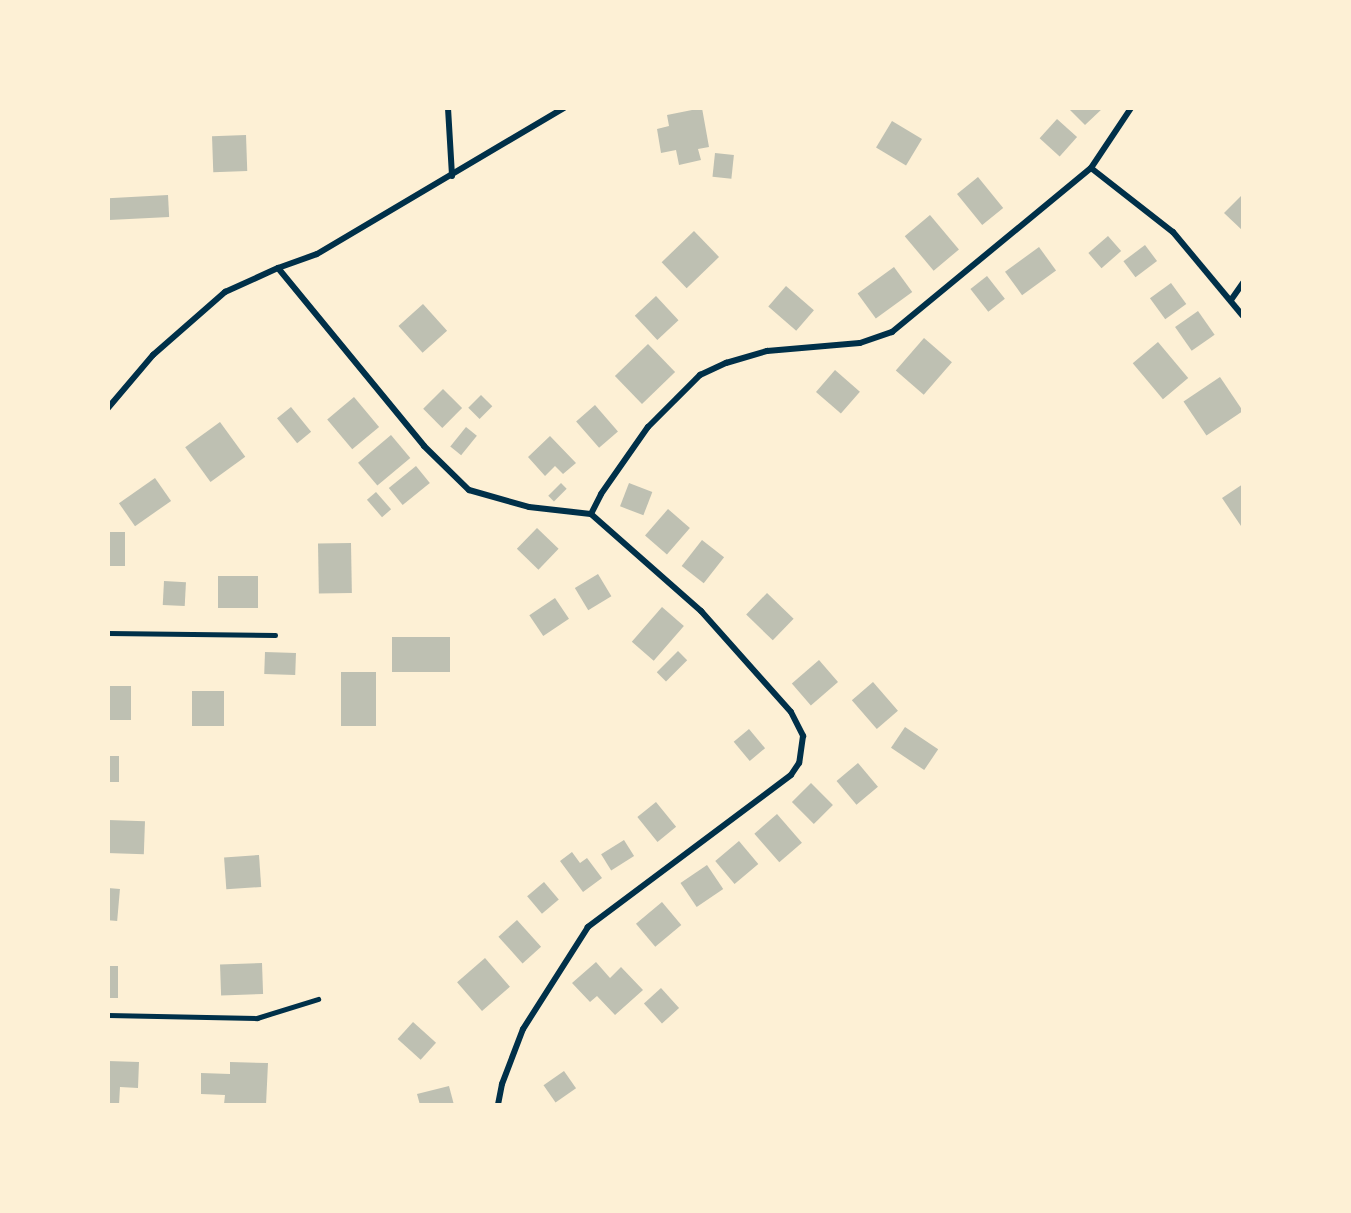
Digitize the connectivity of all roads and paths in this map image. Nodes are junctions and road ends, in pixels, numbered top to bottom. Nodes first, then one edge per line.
1 (448, 108) edge
2 (564, 108) edge
3 (1131, 108) edge
4 (1091, 168) junction
5 (452, 176) junction
6 (278, 268) junction
7 (1243, 283) edge
8 (1231, 300) junction
9 (1243, 316) edge
10 (108, 408) edge
11 (591, 514) junction
12 (108, 633) edge
13 (275, 635) dead end
14 (318, 999) dead end
15 (108, 1015) edge
16 (498, 1105) edge

1 - 5 street
2 - 5 street
3 - 4 street
4 - 8 street
4 - 11 street
5 - 6 street
6 - 10 street
6 - 11 street
7 - 8 street
8 - 9 street
11 - 16 street
12 - 13 lane
14 - 15 lane

